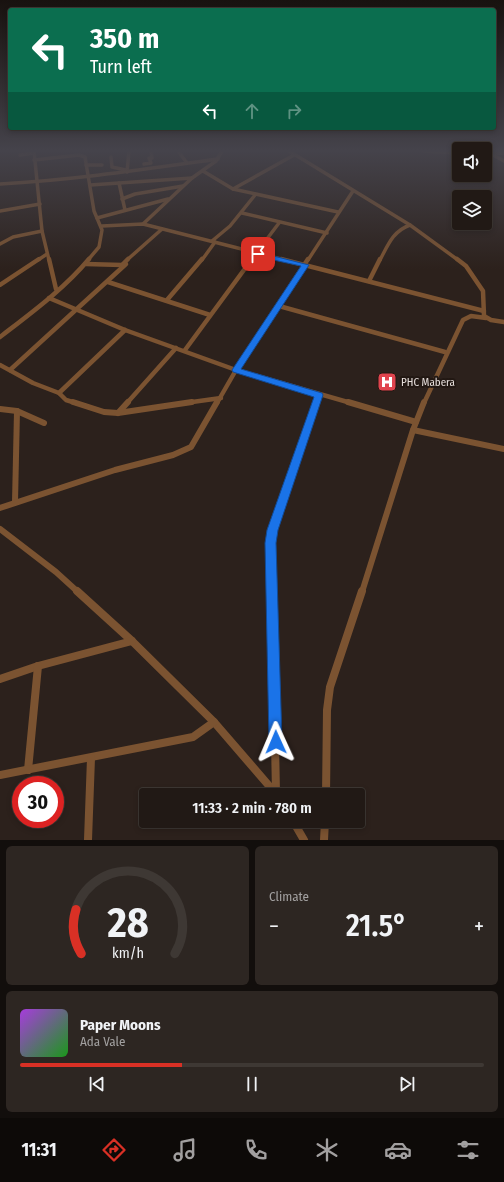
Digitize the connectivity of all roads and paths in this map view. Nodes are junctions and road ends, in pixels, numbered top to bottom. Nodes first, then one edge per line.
1 (38, 190) edge
2 (91, 190) edge
3 (120, 190) edge
4 (158, 190) edge
5 (179, 190) edge
6 (238, 190) edge
7 (353, 191) joint
8 (255, 194) junction
9 (170, 198) junction
10 (122, 199) junction
11 (40, 204) junction
12 (126, 210) junction
13 (0, 211) edge
14 (338, 212) junction
15 (242, 213) junction
16 (97, 218) junction
17 (279, 223) junction
18 (143, 224) junction
19 (410, 225) junction
20 (102, 226) junction
21 (162, 229) junction
22 (42, 231) junction
23 (326, 233) junction
24 (14, 237) junction
25 (0, 239) edge
26 (213, 241) junction
27 (0, 244) edge
28 (47, 254) junction
29 (258, 254) junction
30 (86, 264) junction
31 (122, 265) junction
32 (306, 265) junction
33 (369, 281) junction
34 (108, 282) junction
35 (0, 285) edge
36 (56, 290) junction
37 (49, 298) junction
38 (167, 300) junction
39 (279, 306) junction
40 (77, 311) junction
41 (484, 311) junction
42 (210, 315) junction
43 (486, 318) junction
44 (504, 322) edge
45 (125, 330) junction
46 (0, 337) edge
47 (176, 348) junction
48 (185, 350) junction
49 (445, 352) junction
50 (0, 365) edge
51 (10, 370) junction
52 (236, 370) junction
53 (59, 393) junction
54 (319, 395) junction
55 (221, 398) junction
56 (0, 409) edge
57 (17, 410) junction
58 (118, 412) junction
59 (416, 422) junction
60 (44, 423) dead end
61 (413, 430) junction
62 (504, 449) edge
63 (15, 502) junction
64 (0, 508) edge
65 (0, 529) edge
66 (132, 641) junction
67 (38, 666) junction
68 (0, 678) edge
69 (214, 722) junction
70 (91, 758) junction
71 (28, 770) junction
72 (0, 775) edge
73 (272, 788) edge
74 (277, 788) edge
75 (326, 788) edge
76 (297, 828) edge
77 (325, 828) edge
78 (88, 840) edge
79 (304, 840) edge
80 (324, 840) edge

1 - 11 street
2 - 16 street
3 - 10 street
4 - 10 street
5 - 9 street
6 - 8 street
7 - 14 street
7 - 19 street
8 - 14 street
8 - 15 street
9 - 12 street
9 - 18 street
10 - 12 street
11 - 13 street
11 - 22 street
12 - 16 street
14 - 23 street
15 - 17 street
15 - 26 street
16 - 20 street
17 - 23 street
17 - 29 street
18 - 20 street
18 - 21 street
19 - 33 street
19 - 41 street
20 - 30 street
21 - 26 street
21 - 31 street
22 - 24 street
22 - 28 street
23 - 32 street
24 - 25 street
24 - 27 street
26 - 29 street
26 - 38 street
28 - 35 street
28 - 36 street
29 - 32 street
29 - 42 street
30 - 31 street
30 - 36 street
31 - 34 street
32 - 33 street
32 - 39 street
33 - 41 street
34 - 38 street
34 - 40 street
36 - 37 street
37 - 40 street
37 - 46 street
38 - 42 street
39 - 49 street
39 - 52 street
40 - 45 street
40 - 51 street
41 - 43 street
42 - 48 street
43 - 44 street
43 - 49 street
45 - 47 street
45 - 53 street
47 - 48 street
47 - 58 street
48 - 52 street
49 - 59 street
50 - 51 street
51 - 53 street
52 - 54 street
52 - 55 street
53 - 58 street
54 - 59 street
54 - 74 street
55 - 58 street
55 - 63 street
56 - 57 street
57 - 60 street
57 - 63 street
59 - 61 street
61 - 62 street
61 - 75 street
63 - 64 street
65 - 66 street
66 - 67 street
66 - 69 street
67 - 68 street
67 - 71 street
69 - 70 street
69 - 73 street
70 - 71 street
70 - 78 street
71 - 72 street
76 - 79 street
77 - 80 street

